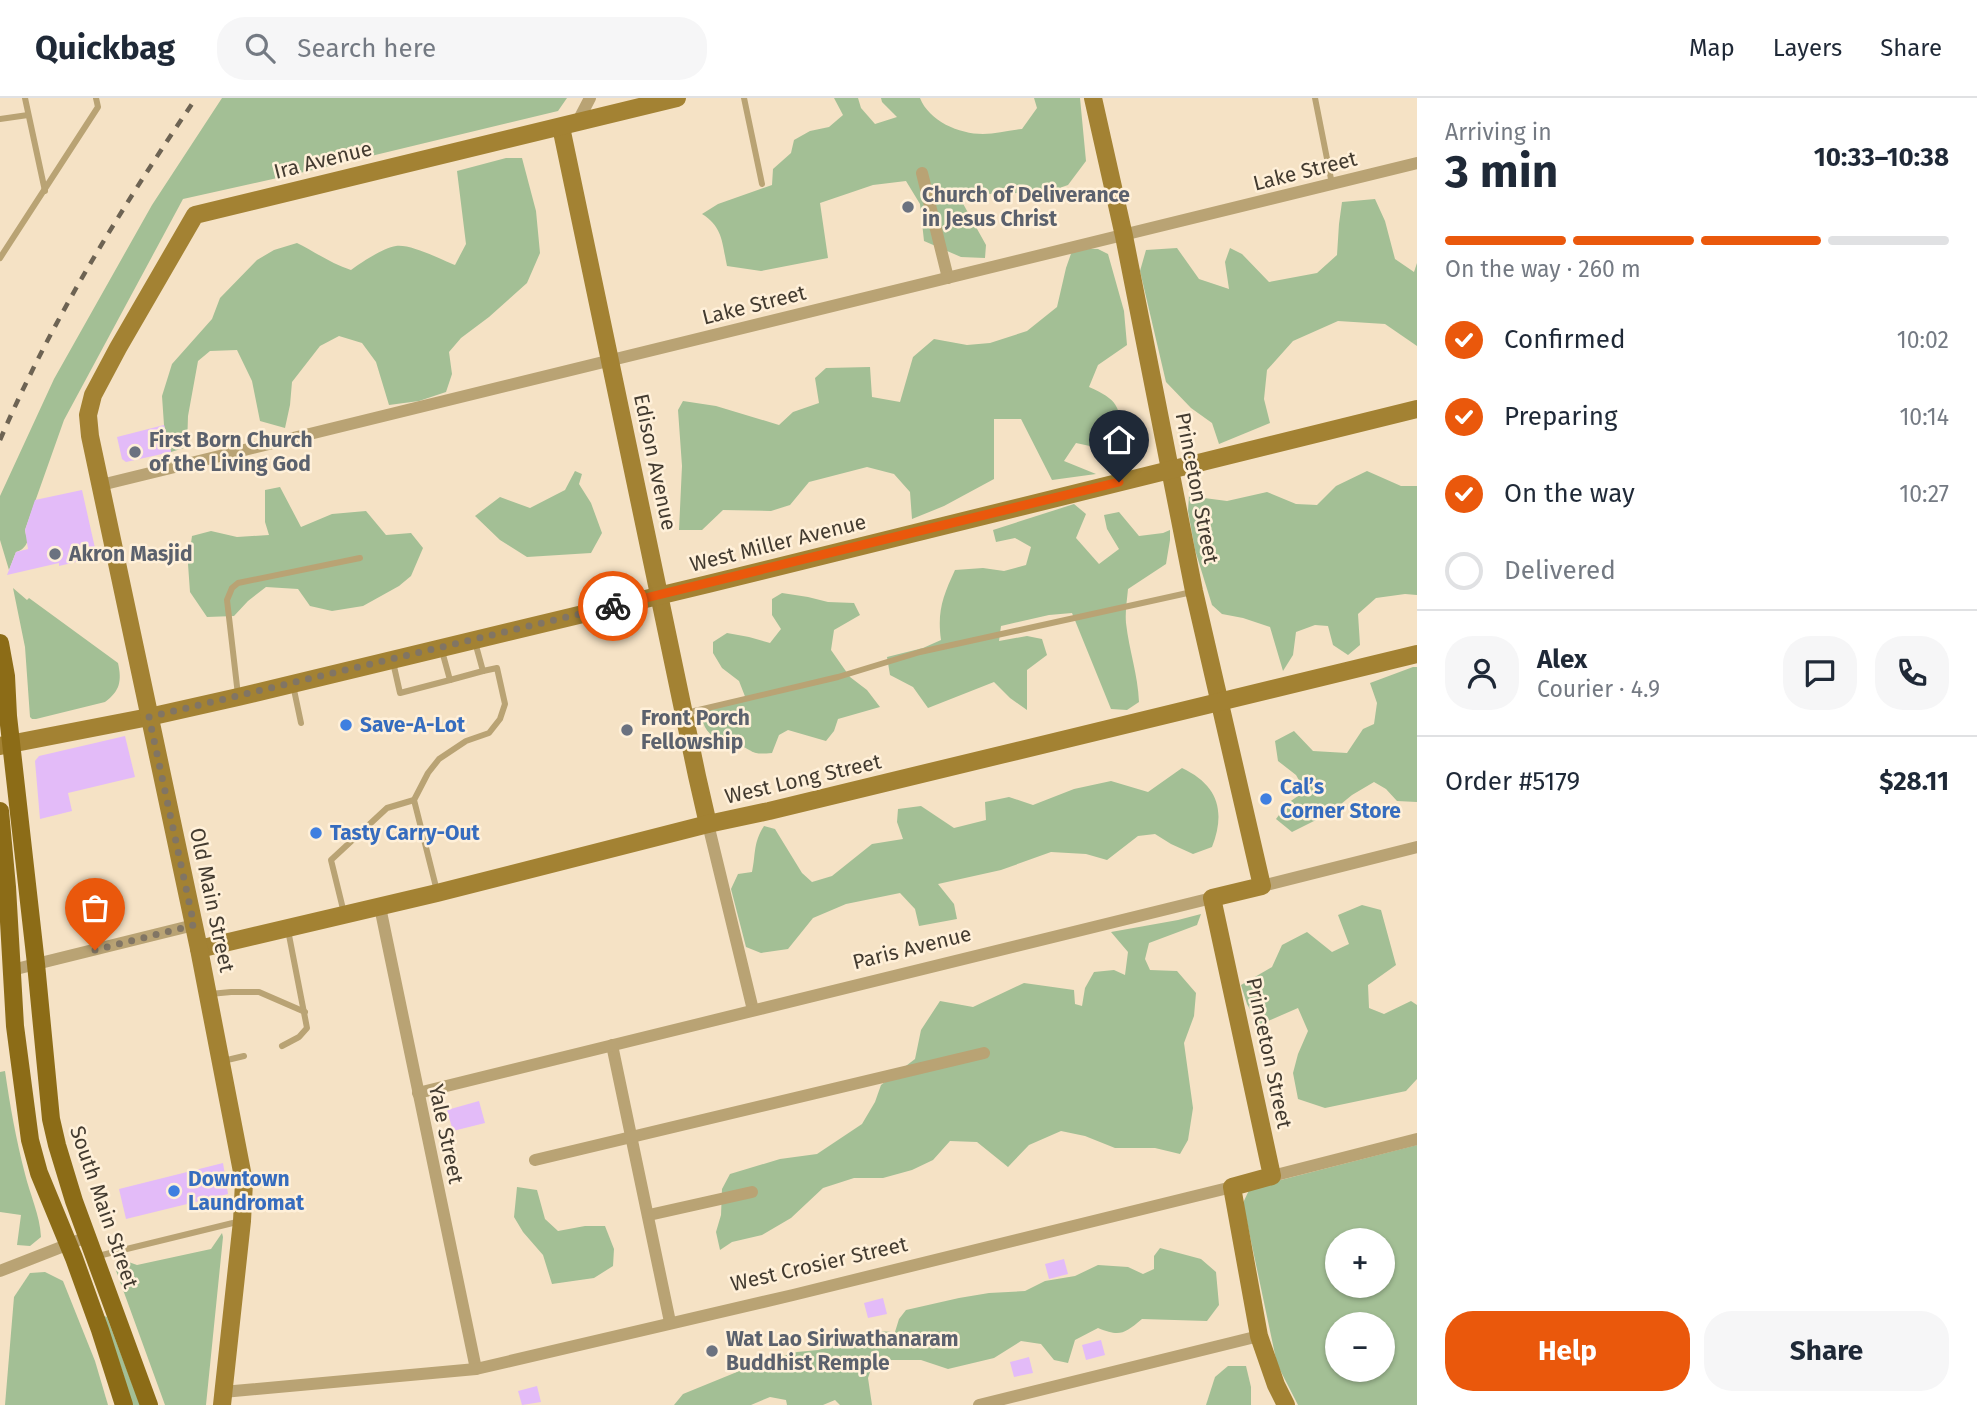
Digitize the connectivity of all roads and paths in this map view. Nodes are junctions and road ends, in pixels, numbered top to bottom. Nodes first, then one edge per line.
1 (25, 98) edge
2 (96, 98) edge
3 (590, 98) edge
4 (677, 98) edge
5 (744, 98) edge
6 (1093, 98) edge
7 (1315, 98) edge
8 (29, 115) junction
9 (0, 119) edge
10 (569, 125) junction
11 (1417, 163) edge
12 (922, 173) dead end
13 (762, 184) dead end
14 (1332, 184) junction
15 (44, 191) junction
16 (1124, 236) junction
17 (0, 258) edge
18 (948, 278) junction
19 (610, 360) junction
20 (89, 407) joint
21 (1417, 409) edge
22 (1171, 470) junction
23 (101, 485) junction
24 (360, 558) dead end
25 (1194, 591) junction
26 (658, 595) junction
27 (475, 640) junction
28 (0, 643) edge
29 (441, 648) junction
30 (1417, 654) edge
31 (393, 659) junction
32 (483, 671) junction
33 (450, 680) junction
34 (292, 683) junction
35 (238, 697) junction
36 (1219, 701) junction
37 (684, 714) junction
38 (149, 717) junction
39 (302, 723) dead end
40 (6, 745) edge
41 (414, 800) junction
42 (0, 811) edge
43 (708, 824) junction
44 (1417, 847) edge
45 (1262, 886) junction
46 (437, 893) junction
47 (1212, 898) junction
48 (380, 907) junction
49 (344, 915) junction
50 (194, 925) junction
51 (288, 928) junction
52 (199, 949) junction
53 (36, 964) junction
54 (12, 970) junction
55 (208, 994) junction
56 (753, 1010) junction
57 (305, 1012) junction
58 (612, 1045) junction
59 (282, 1046) dead end
60 (984, 1053) dead end
61 (244, 1056) dead end
62 (222, 1062) junction
63 (418, 1093) junction
64 (632, 1137) junction
65 (1417, 1139) edge
66 (535, 1160) dead end
67 (1272, 1177) junction
68 (1232, 1186) junction
69 (752, 1192) dead end
70 (649, 1216) junction
71 (243, 1221) junction
72 (88, 1237) junction
73 (68, 1244) junction
74 (95, 1257) junction
75 (0, 1271) edge
76 (670, 1322) junction
77 (1259, 1336) junction
78 (476, 1369) junction
79 (223, 1398) edge
80 (124, 1405) edge
81 (149, 1405) edge
82 (979, 1405) edge
83 (1286, 1405) edge

1 - 8 lane
2 - 15 lane
3 - 10 street
4 - 10 street, Ira Avenue
5 - 13 lane
6 - 16 street, Princeton Street
7 - 14 lane
8 - 9 lane
8 - 15 lane
10 - 19 street, Edison Avenue
10 - 20 street, Ira Avenue
11 - 14 street, Lake Street
12 - 18 street
14 - 16 street, Lake Street
15 - 17 lane
16 - 18 street, Lake Street
16 - 22 street, Princeton Street
18 - 19 street, Lake Street
19 - 23 street, Lake Street
19 - 26 street, Edison Avenue
20 - 23 street, Old Main Street
21 - 22 street, West Miller Avenue
22 - 25 street, Princeton Street
22 - 26 street, West Miller Avenue
23 - 38 street, Old Main Street
24 - 35 lane
25 - 36 street, Princeton Street
25 - 37 lane
26 - 27 street, West Miller Avenue
26 - 37 street, Edison Avenue
27 - 29 street, West Miller Avenue
27 - 32 lane
28 - 40 main road, South Main Street
29 - 31 street, West Miller Avenue
29 - 33 lane
30 - 36 street, West Long Street
31 - 33 lane
31 - 34 street, West Miller Avenue
32 - 33 lane
32 - 41 lane
34 - 35 street, West Miller Avenue
34 - 39 lane
35 - 38 street, West Miller Avenue
36 - 43 street, West Long Street
36 - 45 street, Princeton Street
37 - 43 street, Edison Avenue
38 - 40 street, West Miller Avenue
38 - 50 street, Old Main Street
40 - 53 main road, South Main Street
41 - 46 lane
41 - 49 lane
42 - 54 main road
43 - 46 street, West Long Street
43 - 56 street, Edison Avenue
44 - 45 street, Paris Avenue
45 - 47 street, Paris Avenue
46 - 48 street, West Long Street
47 - 56 street, Paris Avenue
47 - 67 street, Princeton Street
48 - 49 street, West Long Street
48 - 63 street, Yale Street
49 - 51 street, West Long Street
50 - 52 street, Old Main Street
50 - 53 street
51 - 52 street, West Long Street
51 - 57 lane
52 - 55 street, Old Main Street
53 - 54 street
53 - 72 main road, South Main Street
54 - 73 main road
55 - 57 lane
55 - 62 street, Old Main Street
56 - 58 street, Paris Avenue
57 - 59 lane
58 - 63 street, Paris Avenue
58 - 64 street
60 - 64 street
61 - 62 lane
62 - 71 street, Old Main Street
63 - 78 street, Yale Street
64 - 66 street
64 - 70 street
65 - 67 street, West Crosier Street
67 - 68 street, West Crosier Street
68 - 76 street, West Crosier Street
68 - 77 street
69 - 70 street
70 - 76 street
71 - 74 lane
71 - 79 street, Old Main Street
72 - 73 street
72 - 74 main road, South Main Street
73 - 75 street
73 - 80 main road
74 - 81 main road, South Main Street
76 - 78 street, West Crosier Street
77 - 82 street
77 - 83 street
78 - 79 street, West Crosier Street

